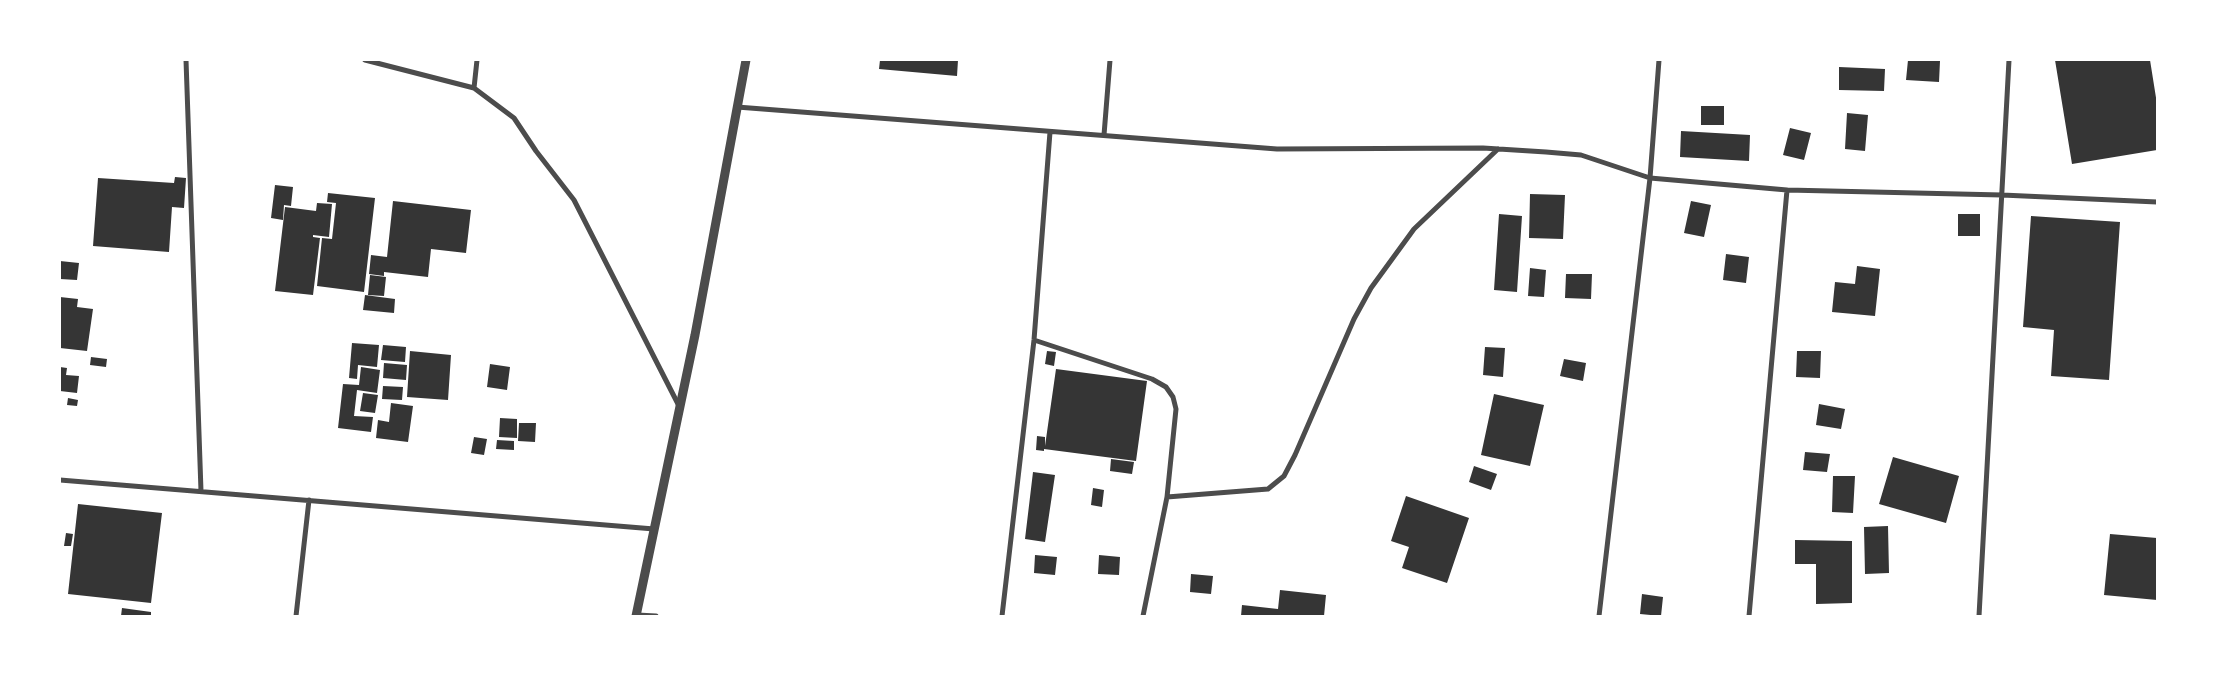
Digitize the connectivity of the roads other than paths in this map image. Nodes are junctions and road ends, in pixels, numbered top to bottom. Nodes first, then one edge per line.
1 (186, 60) edge
2 (366, 60) edge
3 (477, 60) edge
4 (746, 60) edge
5 (1110, 60) edge
6 (1659, 60) edge
7 (2009, 60) edge
8 (474, 88) junction
9 (737, 107) junction
10 (1050, 132) junction
11 (1104, 135) junction
12 (1498, 149) junction
13 (1650, 178) junction
14 (1787, 190) junction
15 (2002, 195) junction
16 (2157, 202) edge
17 (1034, 340) junction
18 (680, 408) junction
19 (60, 480) edge
20 (201, 491) junction
21 (1167, 497) junction
22 (309, 500) junction
23 (654, 529) junction
24 (636, 615) edge
25 (296, 616) edge
26 (656, 616) edge
27 (1002, 616) edge
28 (1143, 616) edge
29 (1599, 616) edge
30 (1749, 616) edge
31 (1980, 616) edge

1 - 20 street
2 - 8 street
3 - 8 street
4 - 9 street
5 - 11 street
6 - 13 street
7 - 15 street
8 - 18 street
9 - 10 street
9 - 18 street
10 - 11 street
10 - 17 street
11 - 12 street
12 - 13 street
12 - 21 street
13 - 14 street
13 - 29 street
14 - 15 street
14 - 30 street
15 - 16 street
15 - 31 street
17 - 21 street
17 - 27 street
18 - 23 street
19 - 20 street
20 - 22 street
21 - 28 street
22 - 23 street
22 - 25 street
23 - 24 street
24 - 26 street

